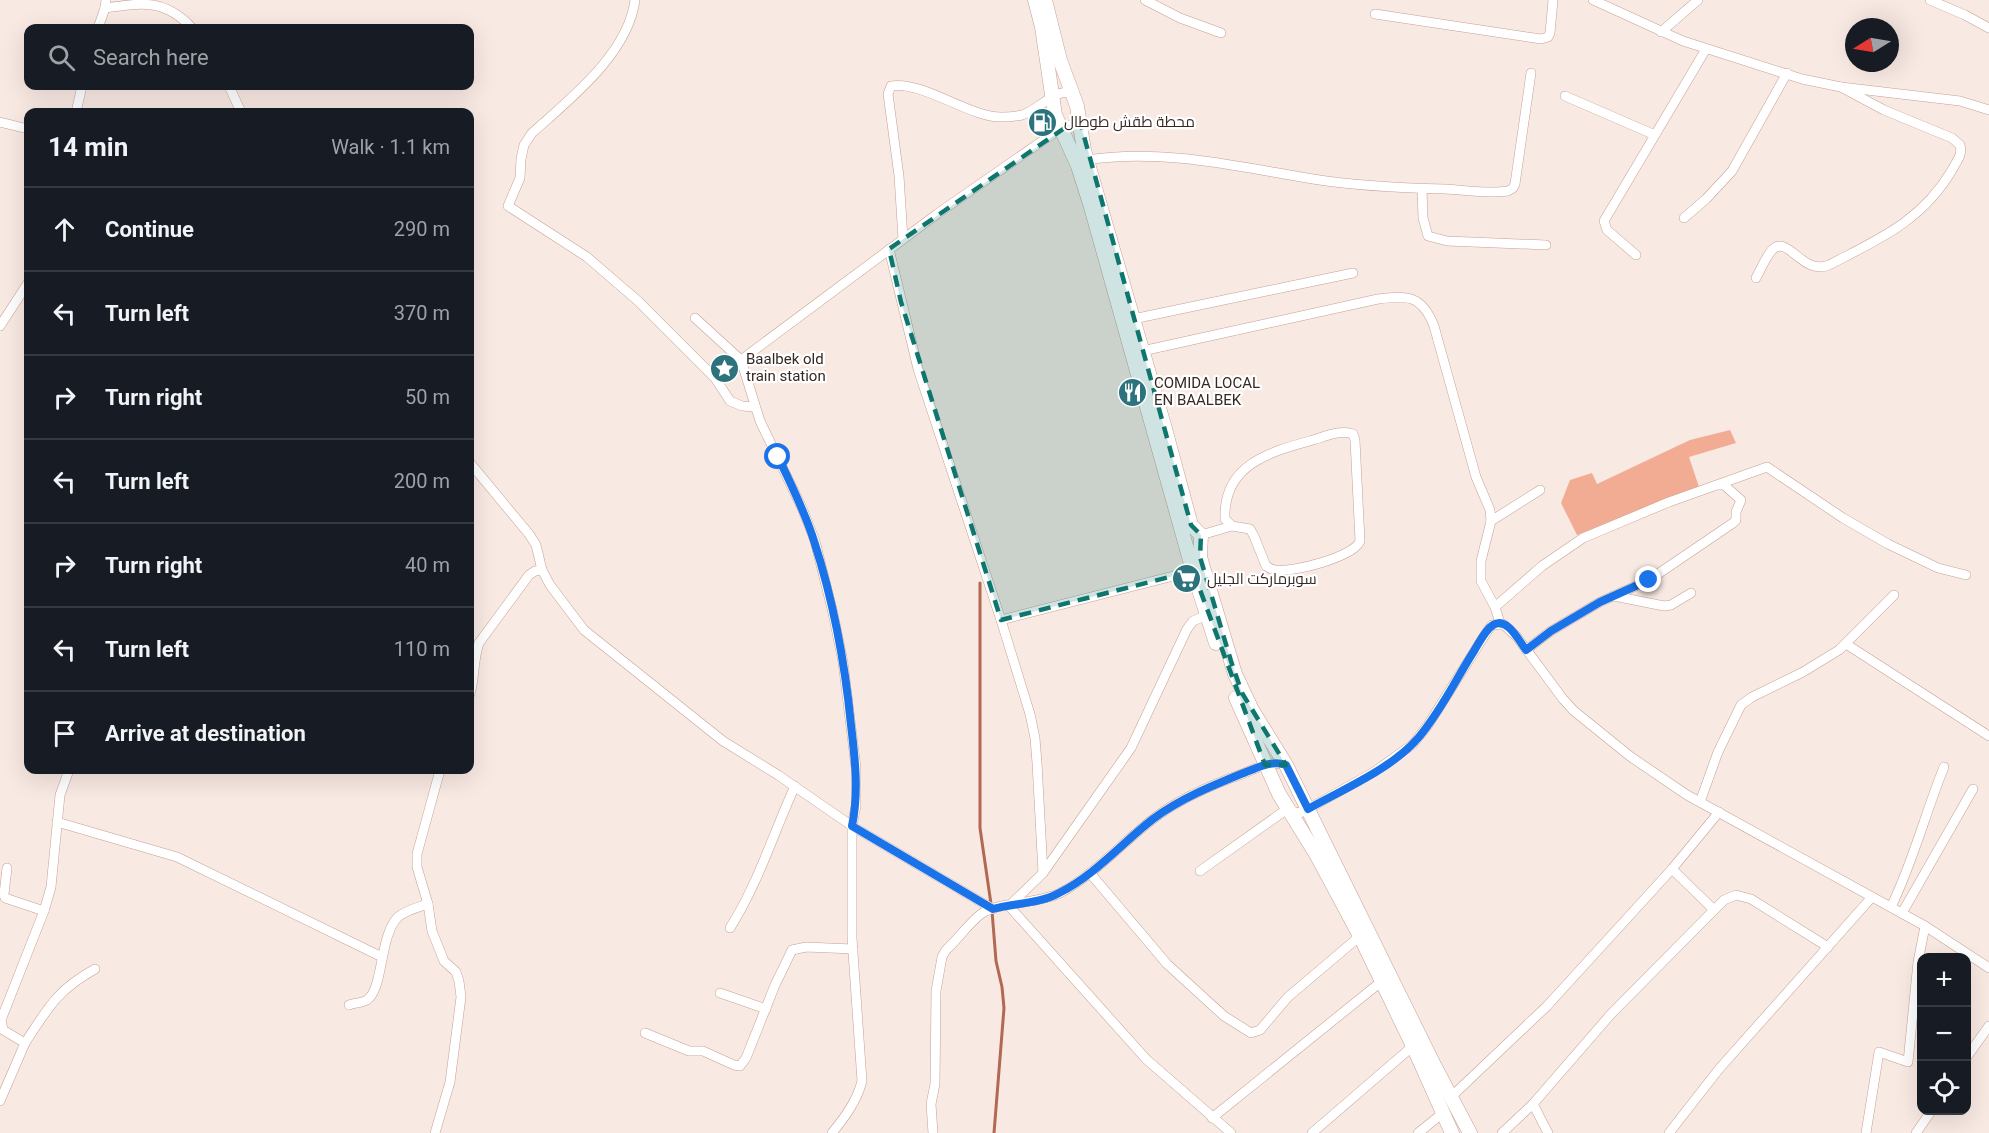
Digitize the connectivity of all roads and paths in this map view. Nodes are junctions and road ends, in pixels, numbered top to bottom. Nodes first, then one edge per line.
1 (635, 0) edge
2 (1035, 0) edge
3 (1045, 0) edge
4 (1145, 0) edge
5 (1552, 0) edge
6 (1593, 0) edge
7 (1698, 0) edge
8 (1930, 0) edge
9 (163, 1) edge
10 (106, 4) edge
11 (1375, 14) dead end
12 (99, 24) edge
13 (189, 24) edge
14 (1989, 28) edge
15 (1661, 32) junction
16 (1221, 33) dead end
17 (1706, 49) junction
18 (1531, 73) dead end
19 (1786, 73) junction
20 (1842, 87) junction
21 (80, 90) edge
22 (231, 90) edge
23 (1073, 93) junction
24 (1565, 96) dead end
25 (1052, 98) junction
26 (77, 108) edge
27 (239, 108) edge
28 (1989, 110) edge
29 (1079, 118) junction
30 (0, 122) edge
31 (24, 128) edge
32 (1061, 128) junction
33 (1655, 135) junction
34 (1087, 160) junction
35 (1422, 189) junction
36 (1684, 218) dead end
37 (903, 239) junction
38 (1546, 245) dead end
39 (889, 249) junction
40 (1636, 255) dead end
41 (1353, 273) dead end
42 (1756, 278) dead end
43 (24, 289) edge
44 (695, 318) dead end
45 (1133, 319) junction
46 (0, 326) edge
47 (1142, 351) junction
48 (741, 360) junction
49 (756, 407) junction
50 (474, 468) edge
51 (1715, 485) junction
52 (1540, 490) dead end
53 (1491, 521) junction
54 (1232, 526) junction
55 (1202, 535) junction
56 (542, 570) junction
57 (1193, 572) junction
58 (1966, 574) dead end
59 (1691, 593) dead end
60 (1894, 595) dead end
61 (1614, 596) junction
62 (1495, 607) junction
63 (1207, 615) junction
64 (1001, 620) junction
65 (1500, 623) junction
66 (1846, 644) junction
67 (1526, 650) junction
68 (474, 680) edge
69 (1989, 736) edge
70 (1265, 765) junction
71 (1286, 765) junction
72 (1944, 767) dead end
73 (68, 774) edge
74 (439, 774) edge
75 (795, 786) junction
76 (1973, 789) dead end
77 (1700, 802) junction
78 (1308, 809) junction
79 (1288, 810) junction
80 (1719, 812) junction
81 (57, 822) junction
82 (852, 826) junction
83 (8, 868) dead end
84 (1672, 869) junction
85 (1200, 871) dead end
86 (1043, 873) junction
87 (1090, 873) junction
88 (1872, 897) junction
89 (428, 904) junction
90 (1009, 906) junction
91 (1891, 907) junction
92 (993, 909) junction
93 (1713, 909) junction
94 (44, 911) junction
95 (1902, 913) junction
96 (1925, 926) junction
97 (730, 928) dead end
98 (1360, 936) junction
99 (1828, 948) junction
100 (853, 949) junction
101 (382, 957) junction
102 (1989, 968) edge
103 (95, 969) dead end
104 (1382, 981) junction
105 (720, 993) dead end
106 (349, 1005) dead end
107 (766, 1009) junction
108 (1989, 1026) edge
109 (645, 1033) dead end
110 (25, 1043) junction
111 (1413, 1046) junction
112 (1971, 1051) edge
113 (1451, 1097) junction
114 (0, 1101) edge
115 (1533, 1104) junction
116 (1443, 1113) junction
117 (1929, 1115) edge
118 (1212, 1118) junction
119 (435, 1133) edge
120 (832, 1133) edge
121 (933, 1133) edge
122 (1231, 1133) edge
123 (1312, 1133) edge
124 (1418, 1133) edge
125 (1452, 1133) edge
126 (1470, 1133) edge
127 (1502, 1133) edge
128 (1548, 1133) edge
129 (1669, 1133) edge
130 (1866, 1133) edge
131 (1916, 1133) edge

1 - 49 street
2 - 25 main road
3 - 23 main road
4 - 16 street
5 - 11 street
6 - 15 street
7 - 15 street
8 - 14 street
9 - 10 street
9 - 13 street
10 - 12 street
15 - 17 street
17 - 19 street
17 - 33 street
18 - 35 street
19 - 20 street
19 - 36 street
20 - 28 street
20 - 42 street
21 - 26 street
22 - 27 street
23 - 25 street
23 - 29 main road
24 - 33 street
25 - 32 main road
25 - 37 street
29 - 32 street
29 - 34 main road
30 - 31 street
32 - 37 street
32 - 57 main road
33 - 40 street
34 - 35 street
34 - 45 main road
35 - 38 street
37 - 39 street
39 - 48 street
39 - 64 street
41 - 45 street
43 - 46 street
44 - 48 street
45 - 47 main road
47 - 53 street
47 - 55 main road
48 - 49 street
49 - 82 street
50 - 56 street
51 - 58 street
51 - 61 street
51 - 62 street
52 - 53 street
53 - 62 street
54 - 54 street
54 - 55 street
55 - 71 main road
56 - 68 street
56 - 75 street
57 - 63 main road
57 - 64 street
59 - 61 street
60 - 66 street
61 - 67 street
62 - 65 street
63 - 70 main road
63 - 86 street
64 - 86 street
65 - 67 street
65 - 78 street
66 - 69 street
66 - 77 street
67 - 77 street
70 - 71 street
70 - 79 main road
70 - 87 street
71 - 78 main road
72 - 91 street
73 - 81 street
74 - 89 street
75 - 82 street
75 - 97 street
76 - 95 street
77 - 80 street
78 - 79 street
78 - 113 main road
79 - 85 street
79 - 98 main road
80 - 84 street
80 - 88 street
81 - 94 street
81 - 101 street
82 - 92 street
82 - 100 street
83 - 94 street
84 - 93 street
84 - 113 street
86 - 90 street
87 - 90 street
87 - 98 street
88 - 91 street
88 - 99 street
89 - 101 street
89 - 119 street
90 - 92 street
90 - 118 street
91 - 95 street
92 - 121 street
93 - 99 street
93 - 115 street
94 - 110 street
95 - 96 street
96 - 102 street
96 - 130 street
98 - 104 main road
99 - 129 street
100 - 107 street
100 - 120 street
101 - 106 street
103 - 110 street
104 - 111 main road
104 - 118 street
105 - 107 street
107 - 109 street
108 - 112 street
110 - 114 street
111 - 116 main road
111 - 123 street
113 - 126 main road
115 - 127 street
115 - 128 street
116 - 124 street
116 - 125 main road
117 - 131 street
118 - 122 street

